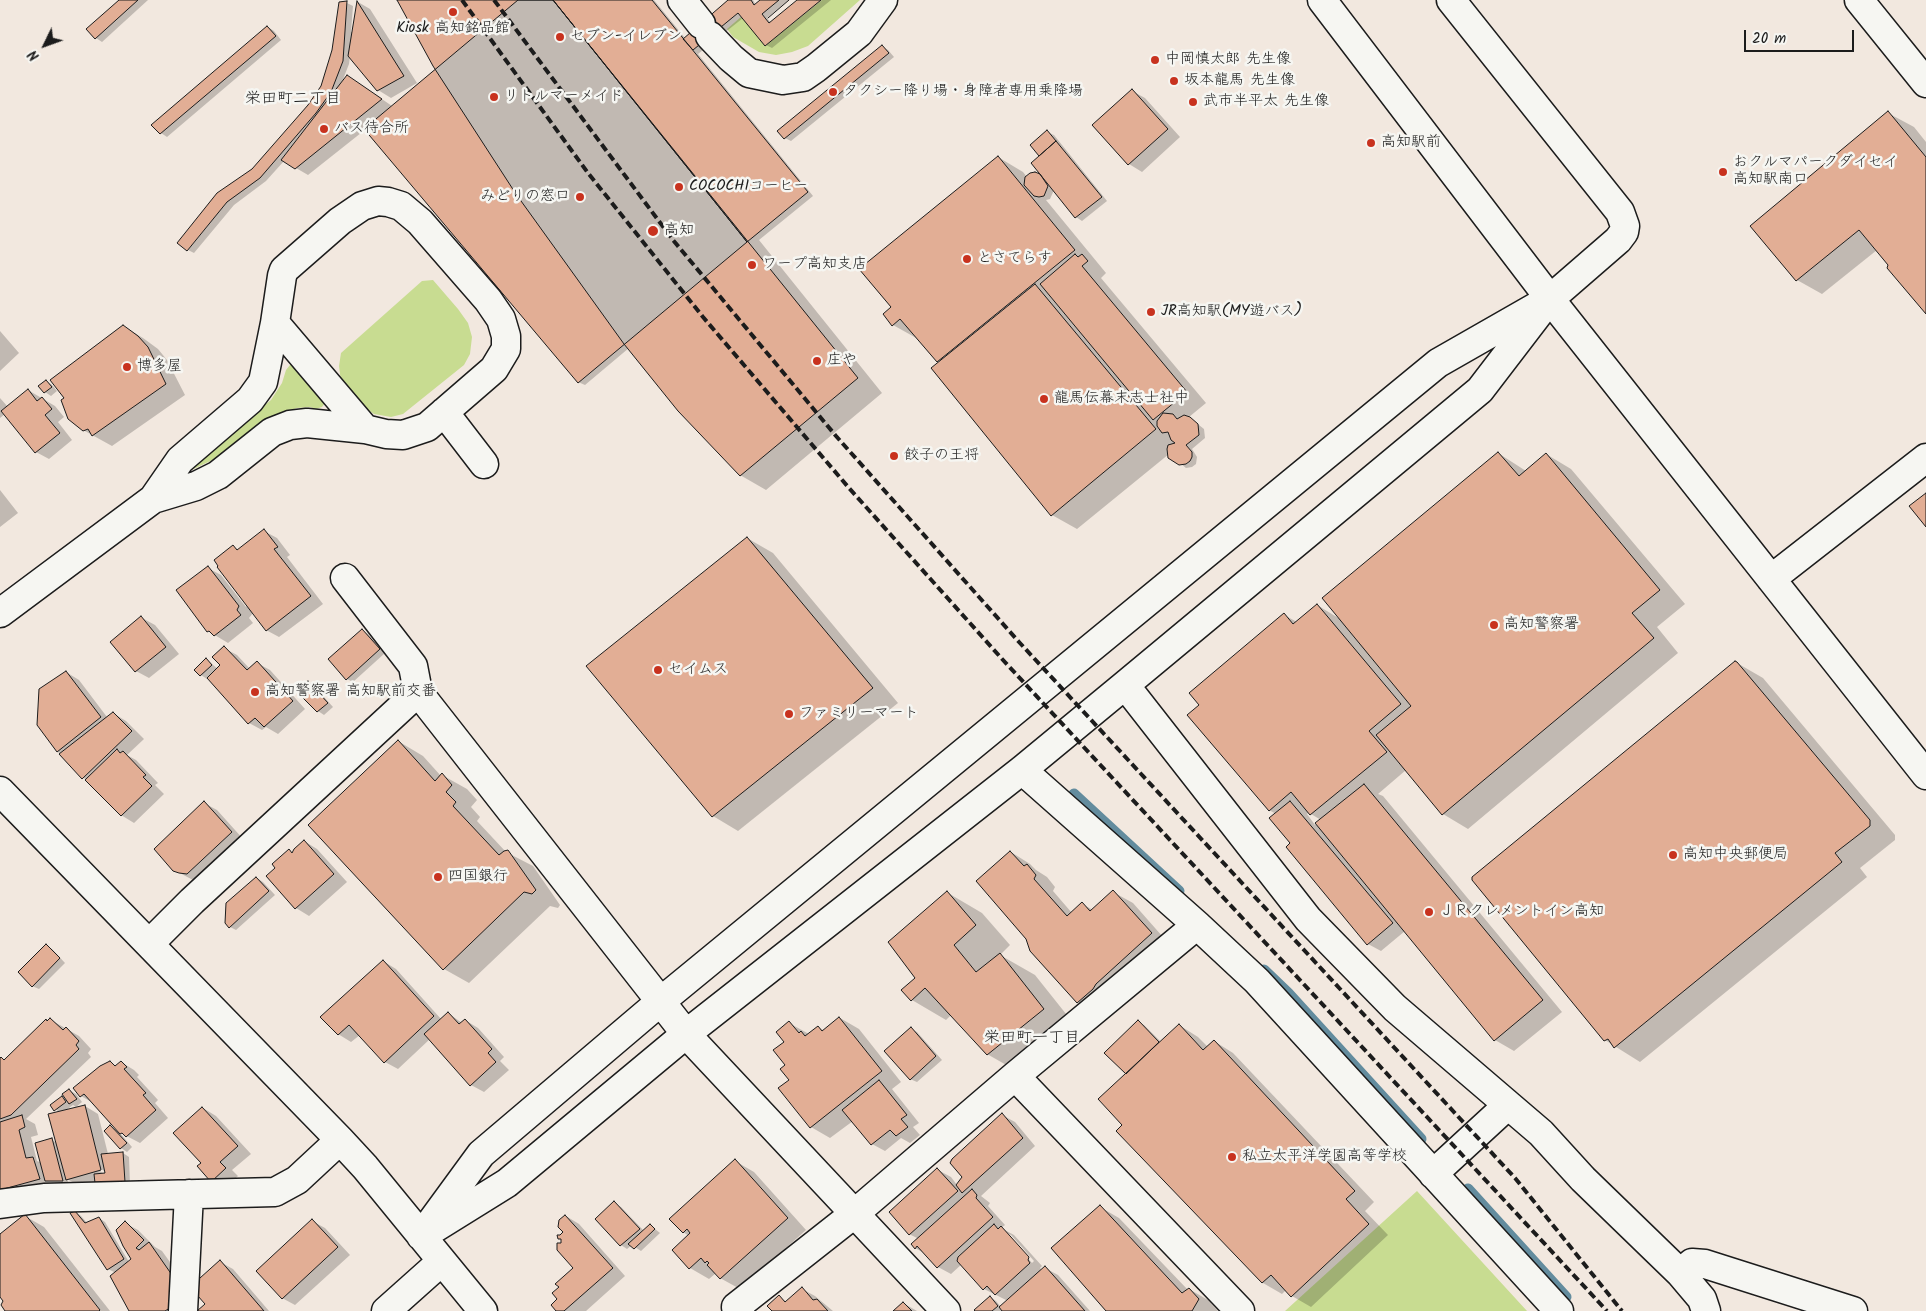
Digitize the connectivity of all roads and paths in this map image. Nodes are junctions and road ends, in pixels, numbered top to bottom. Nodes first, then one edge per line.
1 (682, 0) edge
2 (883, 0) edge
3 (1322, 0) edge
4 (1452, 0) edge
5 (1859, 0) edge
6 (1926, 83) edge
7 (1550, 299) junction
8 (275, 323) junction
9 (444, 412) junction
10 (365, 429) junction
11 (1926, 458) edge
12 (484, 464) dead end
13 (152, 499) junction
14 (345, 578) dead end
15 (1770, 579) junction
16 (0, 613) edge
17 (1125, 685) junction
18 (418, 692) junction
19 (1022, 770) junction
20 (1926, 775) edge
21 (0, 791) edge
22 (1197, 925) junction
23 (150, 943) junction
24 (660, 1002) junction
25 (686, 1034) junction
26 (1015, 1076) junction
27 (1508, 1105) junction
28 (340, 1140) junction
29 (1433, 1174) junction
30 (189, 1194) junction
31 (0, 1204) edge
32 (854, 1214) junction
33 (421, 1236) junction
34 (442, 1261) junction
35 (1680, 1273) junction
36 (183, 1311) edge
37 (386, 1311) edge
38 (484, 1311) edge
39 (740, 1311) edge
40 (946, 1311) edge
41 (1240, 1311) edge
42 (1559, 1311) edge
43 (1706, 1311) edge
44 (1853, 1311) edge

1 - 2 street
3 - 7 street
4 - 7 street
5 - 6 street
7 - 15 street
7 - 17 street
7 - 24 street
8 - 9 street
8 - 10 street
8 - 13 street
9 - 10 street
9 - 12 street
10 - 13 street
11 - 15 street
13 - 16 street
14 - 18 street
15 - 20 street
17 - 19 street
17 - 27 street
18 - 23 street
18 - 24 street
19 - 22 street
19 - 25 street
21 - 23 street
22 - 26 street
22 - 29 street
23 - 28 street
24 - 25 street
24 - 33 street
25 - 32 street
25 - 33 street
26 - 32 street
26 - 41 street
27 - 29 street
27 - 35 street
28 - 30 street
28 - 33 street
29 - 42 street
30 - 31 street
30 - 36 street
32 - 39 street
32 - 40 street
33 - 34 street
34 - 37 street
34 - 38 street
35 - 43 street
35 - 44 street

